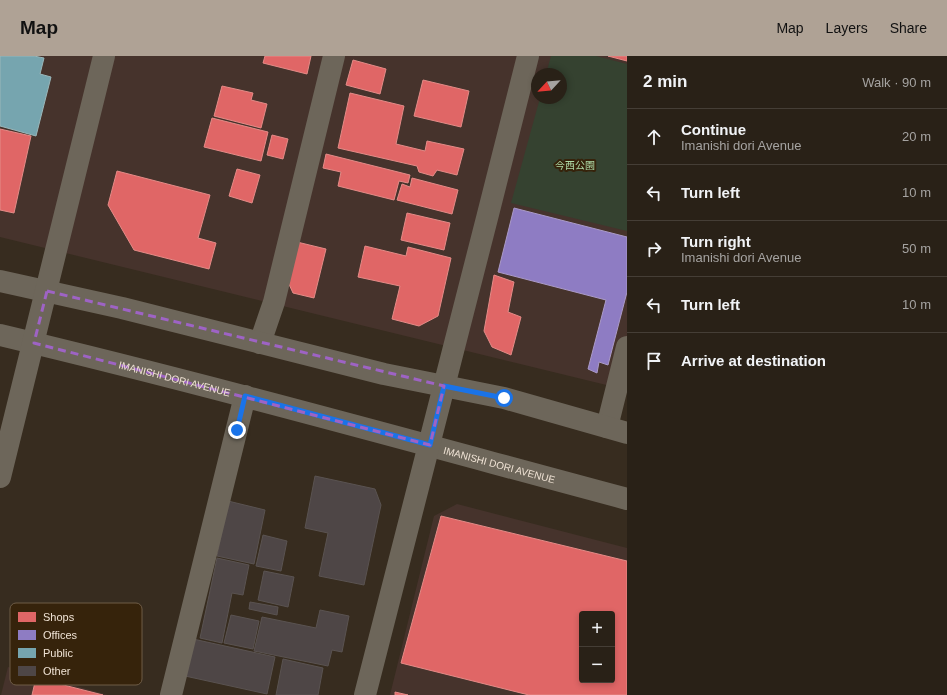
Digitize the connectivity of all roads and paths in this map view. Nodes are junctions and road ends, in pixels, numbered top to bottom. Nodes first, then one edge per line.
1 (104, 56) edge
2 (334, 56) edge
3 (528, 56) edge
4 (0, 281) edge
5 (47, 291) junction
6 (0, 335) edge
7 (34, 343) junction
8 (260, 343) junction
9 (627, 347) edge
10 (444, 386) junction
11 (245, 396) junction
12 (617, 430) edge
13 (430, 445) junction
14 (0, 477) edge
15 (627, 499) edge
16 (171, 695) edge
17 (365, 695) edge

1 - 5 street
2 - 8 street
3 - 10 street
4 - 5 street
5 - 7 street
5 - 8 street
6 - 7 street, IMANISHI DORI AVENUE
7 - 11 street, IMANISHI DORI AVENUE
7 - 14 street
8 - 10 street
9 - 12 street
10 - 12 street
10 - 13 street
11 - 13 street, IMANISHI DORI AVENUE
11 - 16 street
13 - 15 street, IMANISHI DORI AVENUE
13 - 17 street

